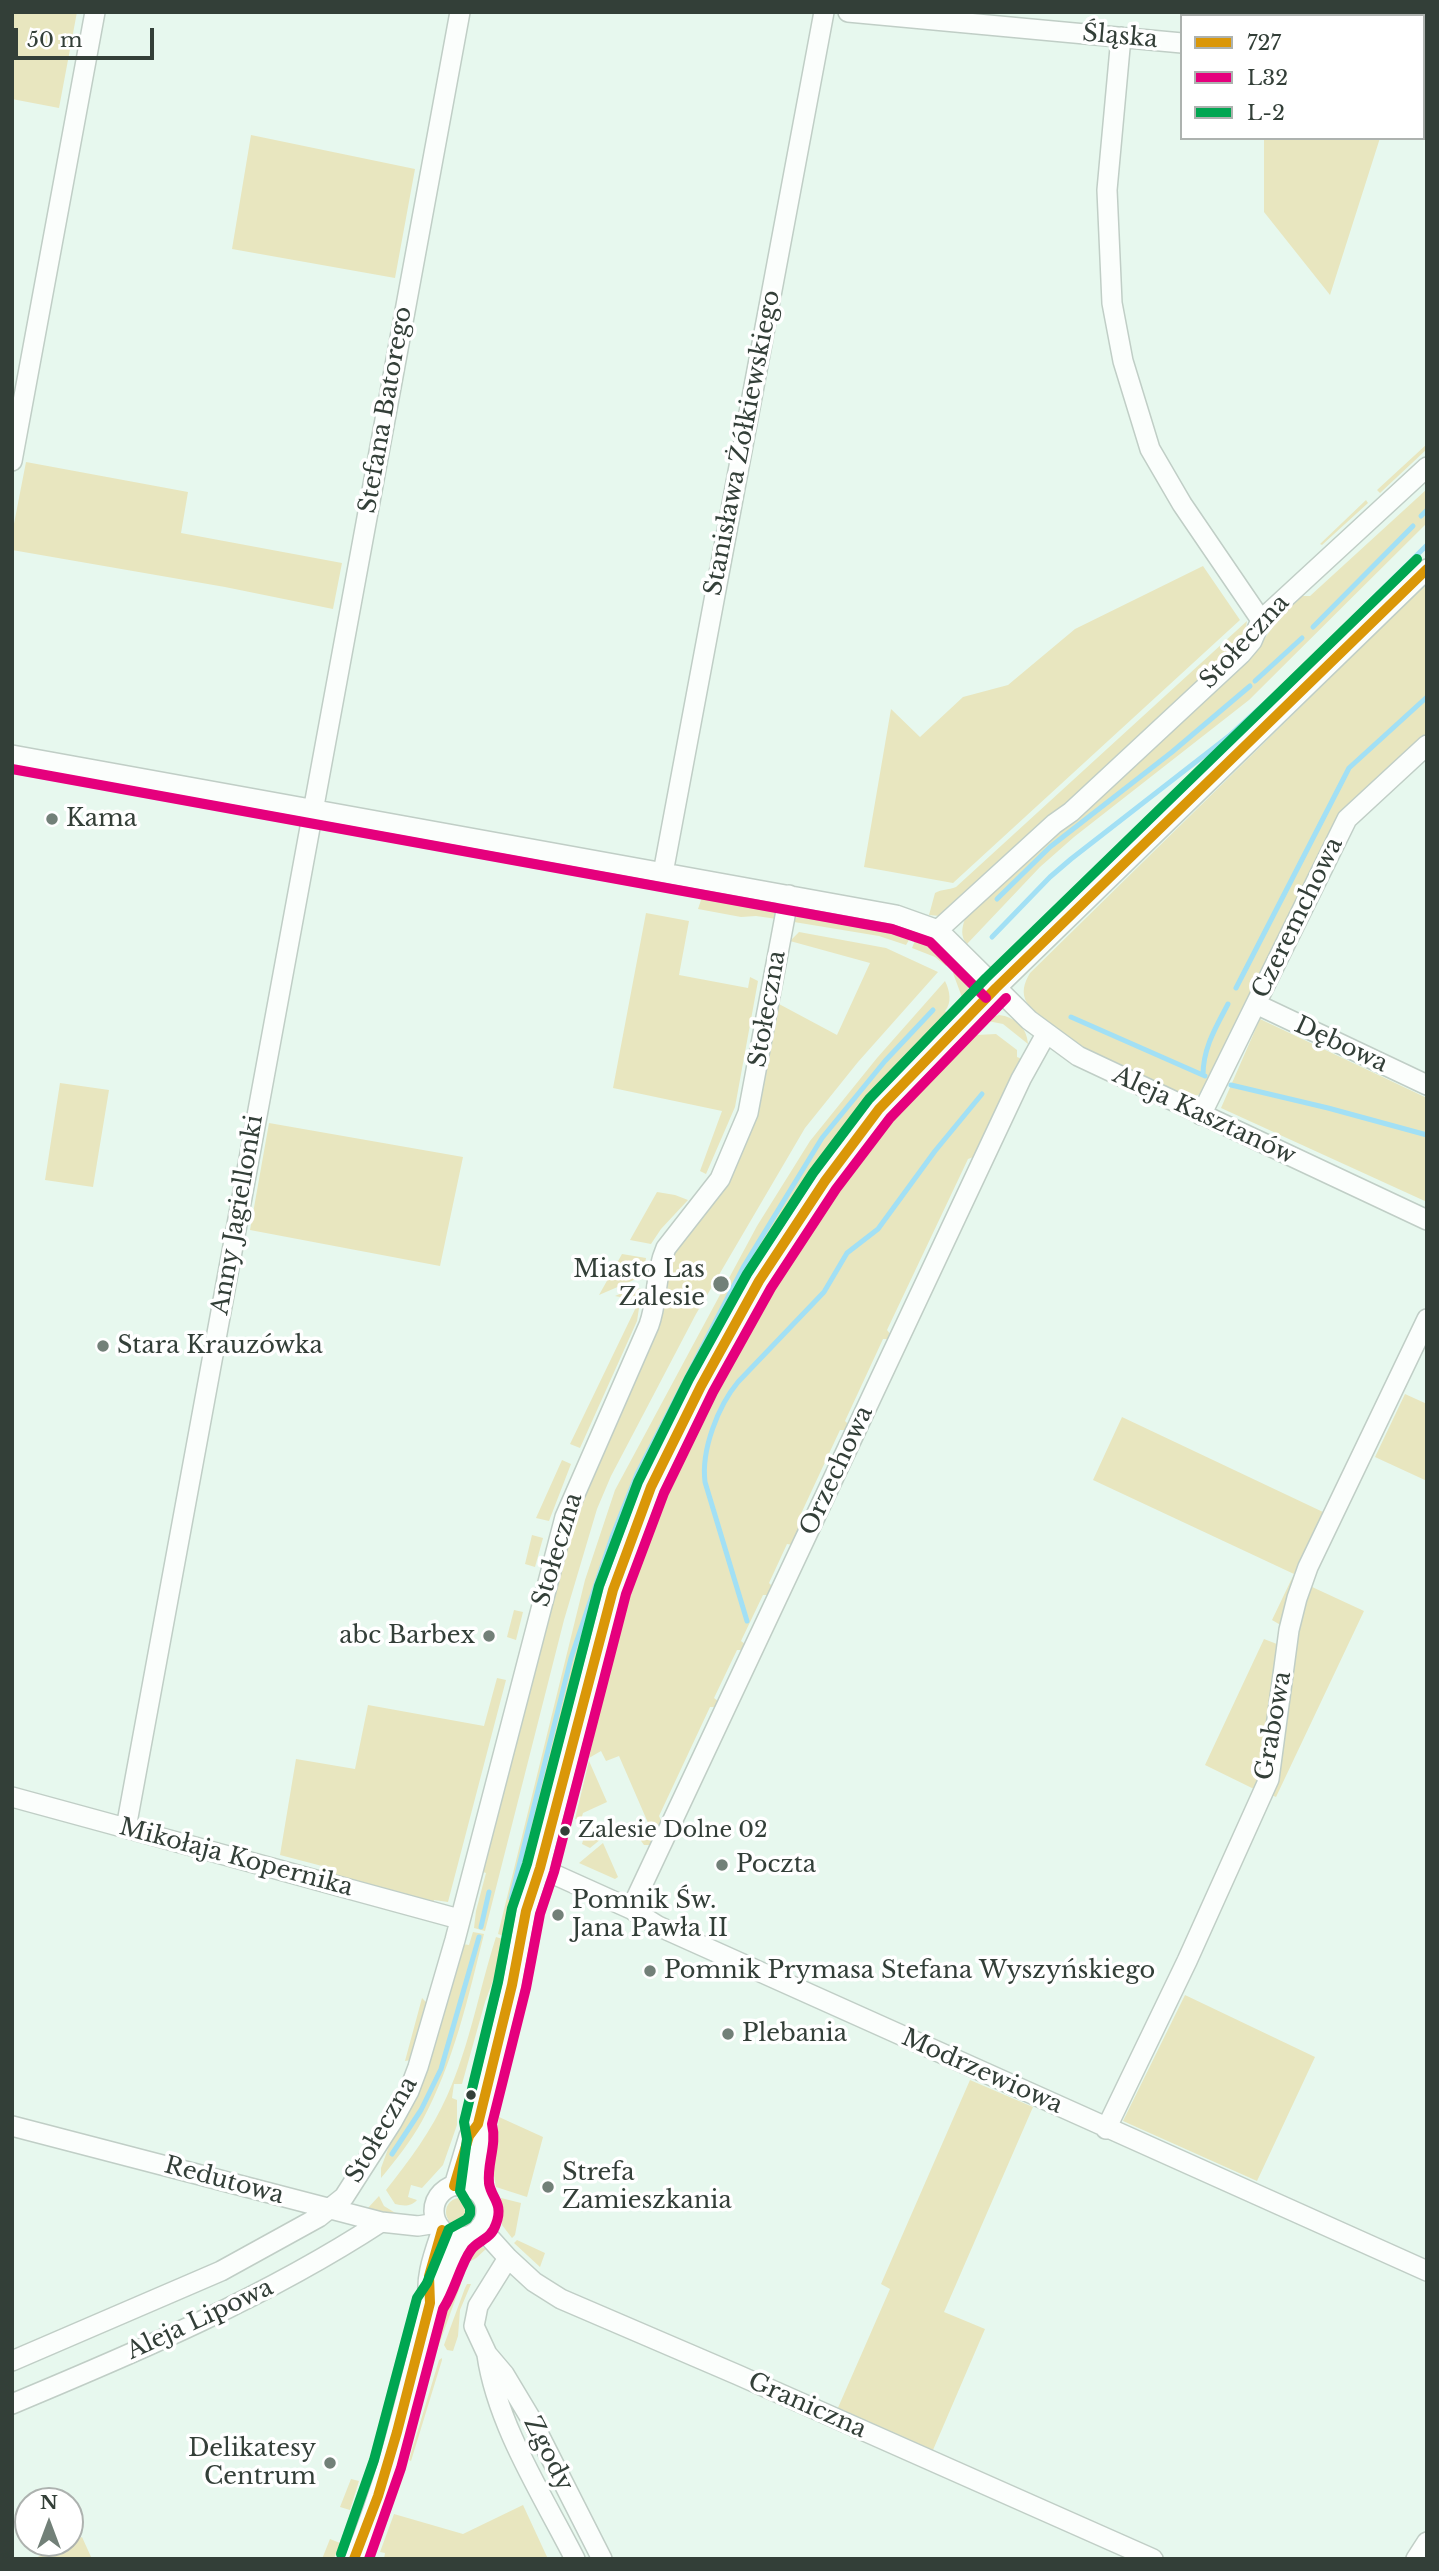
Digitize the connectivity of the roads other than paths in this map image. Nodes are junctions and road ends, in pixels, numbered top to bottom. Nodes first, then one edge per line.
1 (95, 12) edge
2 (460, 12) edge
3 (824, 12) edge
4 (848, 12) edge
5 (1121, 37) junction
6 (1180, 43) edge
7 (12, 461) edge
8 (1427, 467) edge
9 (1427, 569) edge
10 (1261, 620) junction
11 (1427, 745) edge
12 (12, 755) edge
13 (313, 809) junction
14 (663, 873) junction
15 (789, 895) junction
16 (938, 930) junction
17 (996, 988) junction
18 (1256, 1004) junction
19 (1046, 1034) junction
20 (1427, 1085) edge
21 (1201, 1115) junction
22 (1427, 1220) edge
23 (1427, 1319) edge
24 (12, 1797) edge
25 (126, 1828) junction
26 (540, 1868) junction
27 (631, 1909) junction
28 (459, 1919) junction
29 (478, 2124) junction
30 (12, 2126) edge
31 (1107, 2129) junction
32 (454, 2186) junction
33 (474, 2190) junction
34 (331, 2209) junction
35 (381, 2222) junction
36 (480, 2227) junction
37 (447, 2230) junction
38 (508, 2258) junction
39 (1427, 2271) edge
40 (487, 2354) junction
41 (12, 2361) edge
42 (12, 2404) edge
43 (1427, 2542) edge
44 (354, 2559) edge
45 (575, 2559) edge
46 (602, 2559) edge
47 (1153, 2559) edge
48 (1416, 2559) edge

1 - 7 street
2 - 13 street, Stefana Batorego
3 - 14 street, Stanisława Żółkiewskiego
4 - 5 street, Śląska
5 - 6 street, Śląska
5 - 10 street
8 - 10 street, Stołeczna
9 - 17 street
10 - 16 street, Stołeczna
11 - 18 street, Czeremchowa
12 - 13 street
13 - 14 street
13 - 25 street, Anny Jagiellonki
14 - 15 street
15 - 16 street
15 - 28 street, Stołeczna
16 - 17 street, Aleja Kasztanów
17 - 19 street, Aleja Kasztanów
17 - 26 street
18 - 20 street, Dębowa
18 - 21 street, Czeremchowa
19 - 21 street, Aleja Kasztanów
19 - 27 street, Orzechowa
21 - 22 street, Aleja Kasztanów
23 - 31 street, Grabowa
24 - 25 street, Mikołaja Kopernika
25 - 28 street, Mikołaja Kopernika
26 - 27 street, Modrzewiowa
26 - 29 street
27 - 31 street, Modrzewiowa
28 - 34 street, Stołeczna
29 - 32 street
29 - 33 street
30 - 34 street, Redutowa
31 - 39 street, Modrzewiowa
32 - 33 street
32 - 37 street
33 - 36 street
34 - 35 street, Redutowa
34 - 41 street, Aleja Lipowa
35 - 37 street, Redutowa
35 - 42 street, Aleja Lipowa
36 - 37 street
36 - 38 street, Graniczna
37 - 44 street
38 - 40 street, Zgody
38 - 47 street, Graniczna
40 - 45 street, Zgody
40 - 46 street, Zgody
43 - 48 street

